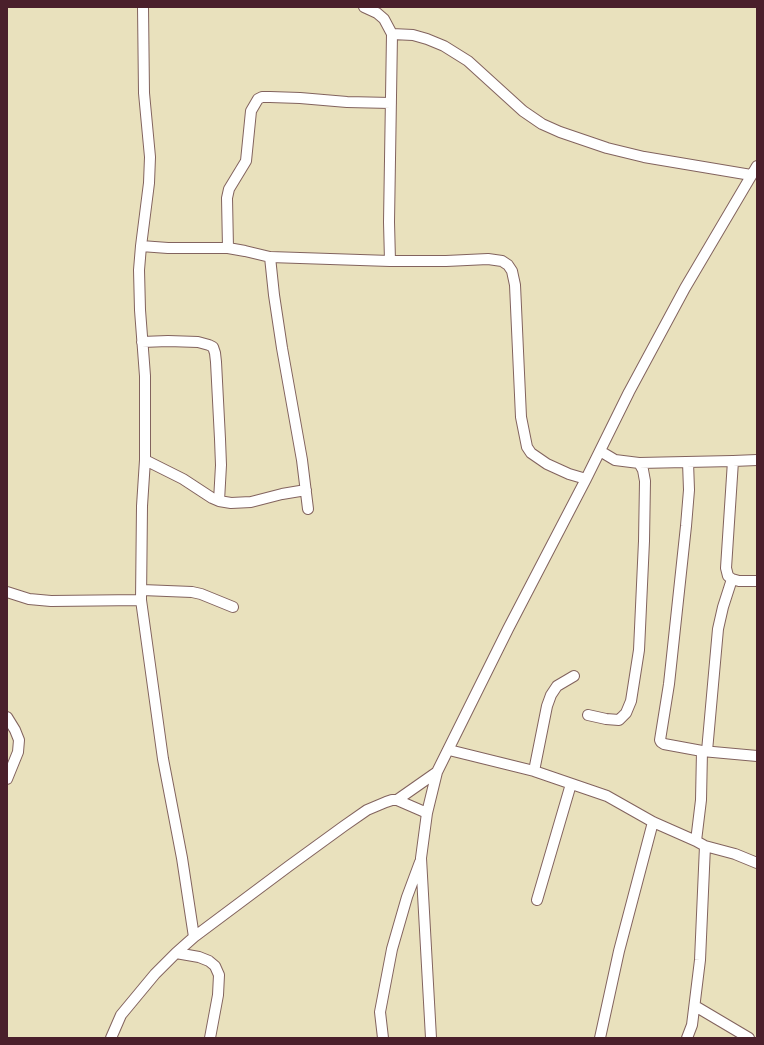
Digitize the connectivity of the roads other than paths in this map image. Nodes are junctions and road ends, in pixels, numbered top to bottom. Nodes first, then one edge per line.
1 (143, 7) edge
2 (364, 7) edge
3 (392, 34) junction
4 (391, 103) junction
5 (757, 166) edge
6 (751, 175) junction
7 (140, 246) junction
8 (228, 248) junction
9 (270, 257) junction
10 (390, 261) junction
11 (142, 342) junction
12 (600, 451) junction
13 (145, 460) junction
14 (757, 460) edge
15 (733, 461) junction
16 (688, 462) junction
17 (639, 463) junction
18 (586, 480) junction
19 (306, 490) junction
20 (219, 501) junction
21 (308, 509) dead end
22 (732, 579) junction
23 (757, 581) edge
24 (7, 592) edge
25 (142, 595) junction
26 (233, 607) dead end
27 (574, 676) dead end
28 (588, 715) dead end
29 (7, 717) edge
30 (448, 750) junction
31 (705, 751) junction
32 (757, 756) edge
33 (534, 771) junction
34 (437, 772) junction
35 (7, 779) edge
36 (571, 784) junction
37 (397, 800) junction
38 (427, 813) junction
39 (653, 822) junction
40 (701, 844) junction
41 (421, 858) junction
42 (757, 863) edge
43 (537, 900) dead end
44 (194, 937) junction
45 (176, 953) junction
46 (695, 1006) junction
47 (110, 1038) edge
48 (210, 1038) edge
49 (384, 1038) edge
50 (432, 1038) edge
51 (600, 1038) edge
52 (687, 1038) edge
53 (749, 1038) edge

1 - 7 street
2 - 3 street
3 - 4 street
3 - 6 street
4 - 8 street
4 - 10 street
5 - 6 street
6 - 12 street
7 - 8 street
7 - 11 street
8 - 9 street
9 - 10 street
9 - 19 street
10 - 18 street
11 - 13 street
11 - 20 street
12 - 17 street
12 - 18 street
13 - 20 street
13 - 25 street
14 - 15 street
15 - 16 street
15 - 22 street
16 - 17 street
16 - 31 street
17 - 28 street
18 - 30 street
19 - 20 street
19 - 21 street
22 - 23 street
22 - 31 street
24 - 25 street
25 - 26 street
25 - 44 street
27 - 33 street
29 - 35 street
30 - 33 street
30 - 34 street
31 - 32 street
31 - 40 street
33 - 36 street
34 - 37 street
34 - 38 street
36 - 39 street
36 - 43 street
37 - 38 street
37 - 44 street
38 - 41 street
39 - 40 street
39 - 51 street
40 - 42 street
40 - 46 street
41 - 49 street
41 - 50 street
44 - 45 street
45 - 47 street
45 - 48 street
46 - 52 street
46 - 53 street

